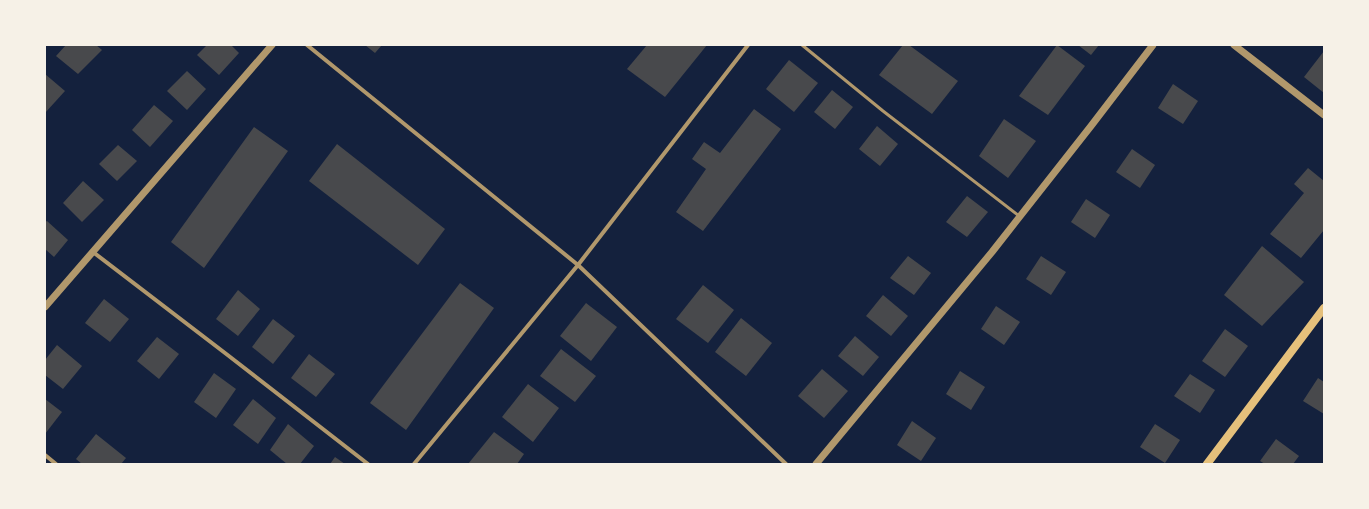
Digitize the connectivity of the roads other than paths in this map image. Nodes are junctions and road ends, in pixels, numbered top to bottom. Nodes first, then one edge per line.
1 (272, 45) edge
2 (308, 45) edge
3 (748, 45) edge
4 (802, 45) edge
5 (1153, 45) edge
6 (1234, 45) edge
7 (1324, 115) edge
8 (1020, 217) junction
9 (92, 252) junction
10 (578, 265) junction
11 (45, 307) edge
12 (1324, 308) edge
13 (45, 455) edge
14 (56, 464) edge
15 (368, 464) edge
16 (414, 464) edge
17 (786, 464) edge
18 (816, 464) edge
19 (1206, 464) edge

1 - 9 street
2 - 10 street
3 - 10 street
4 - 8 lane
5 - 8 street
6 - 7 street
8 - 18 street
9 - 11 street
9 - 15 street
10 - 16 street
10 - 17 street
12 - 19 main road
13 - 14 street

